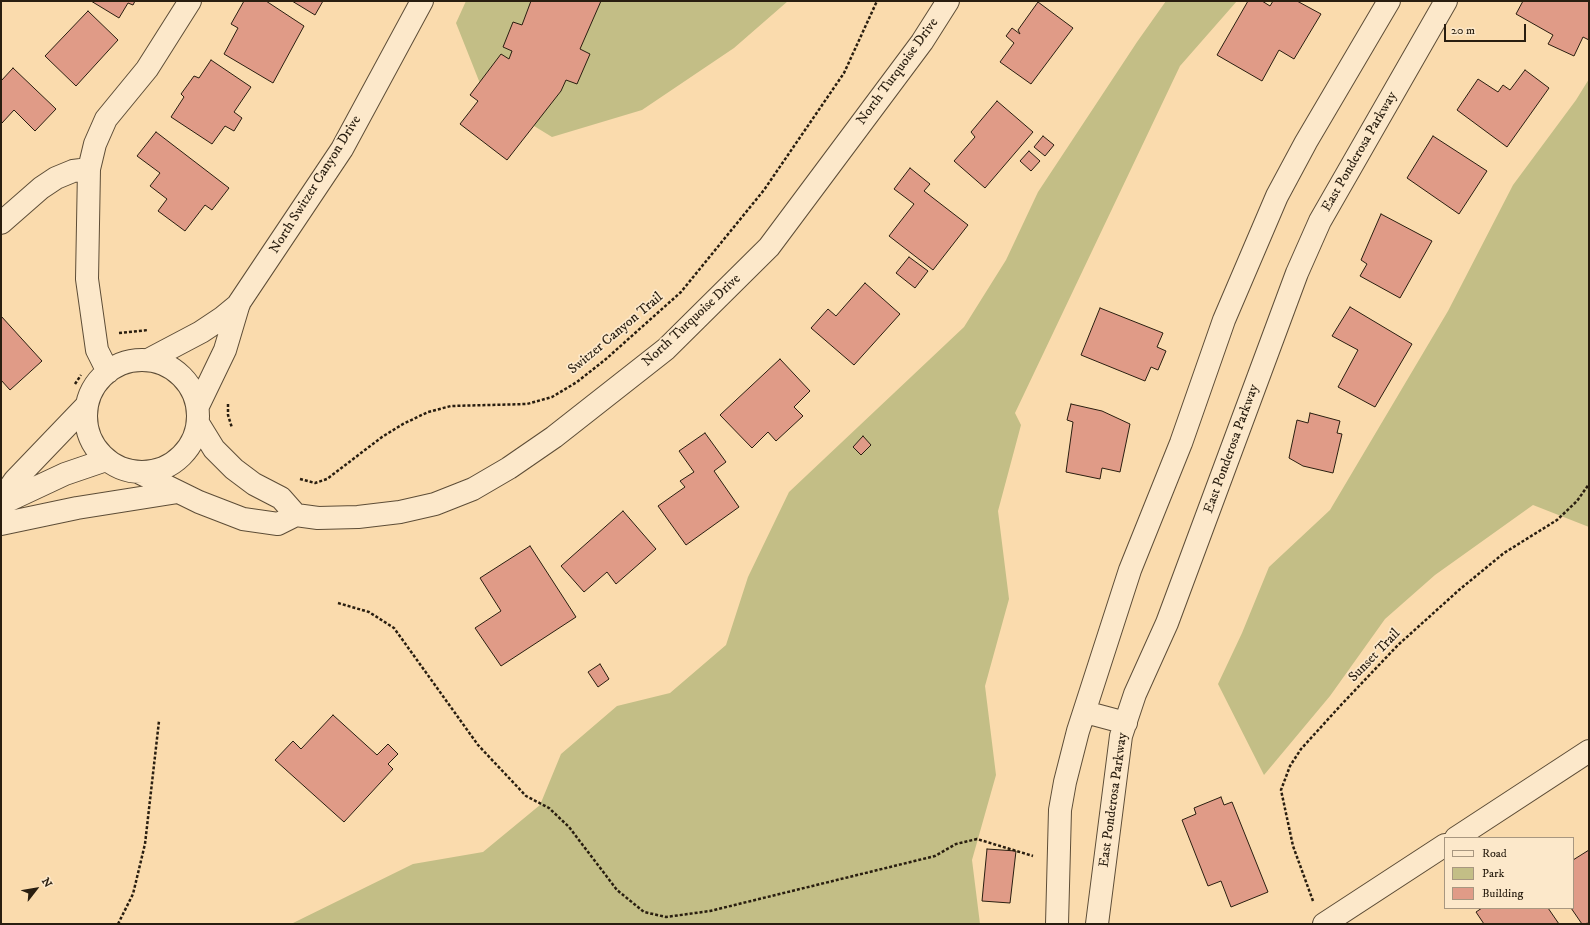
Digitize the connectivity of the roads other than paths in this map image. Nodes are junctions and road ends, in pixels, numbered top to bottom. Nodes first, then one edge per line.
1 (190, 1) edge
2 (422, 1) edge
3 (948, 1) edge
4 (1389, 1) edge
5 (1446, 1) edge
6 (90, 168) junction
7 (1, 223) edge
8 (239, 304) junction
9 (148, 360) junction
10 (108, 372) junction
11 (85, 407) junction
12 (198, 415) junction
13 (106, 460) junction
14 (138, 472) junction
15 (178, 492) junction
16 (1, 500) edge
17 (1, 504) edge
18 (296, 515) junction
19 (1, 524) edge
20 (1085, 712) junction
21 (1126, 723) junction
22 (1589, 752) edge
23 (1458, 837) edge
24 (1444, 846) edge
25 (1057, 924) edge
26 (1097, 924) edge
27 (1324, 924) edge

1 - 6 street
2 - 8 street, North Switzer Canyon Drive
3 - 18 street, North Turquoise Drive
4 - 20 street
5 - 21 street, East Ponderosa Parkway
6 - 7 street
6 - 10 street
8 - 9 street, North Switzer Canyon Drive
8 - 12 street, North Switzer Canyon Drive
9 - 10 street
9 - 12 street
10 - 11 street
11 - 13 street
11 - 16 street
12 - 14 street
12 - 18 street
13 - 14 street
13 - 17 street
14 - 15 street
15 - 18 street
15 - 19 street
20 - 21 street
20 - 25 street
21 - 26 street, East Ponderosa Parkway
22 - 23 street
24 - 27 street

